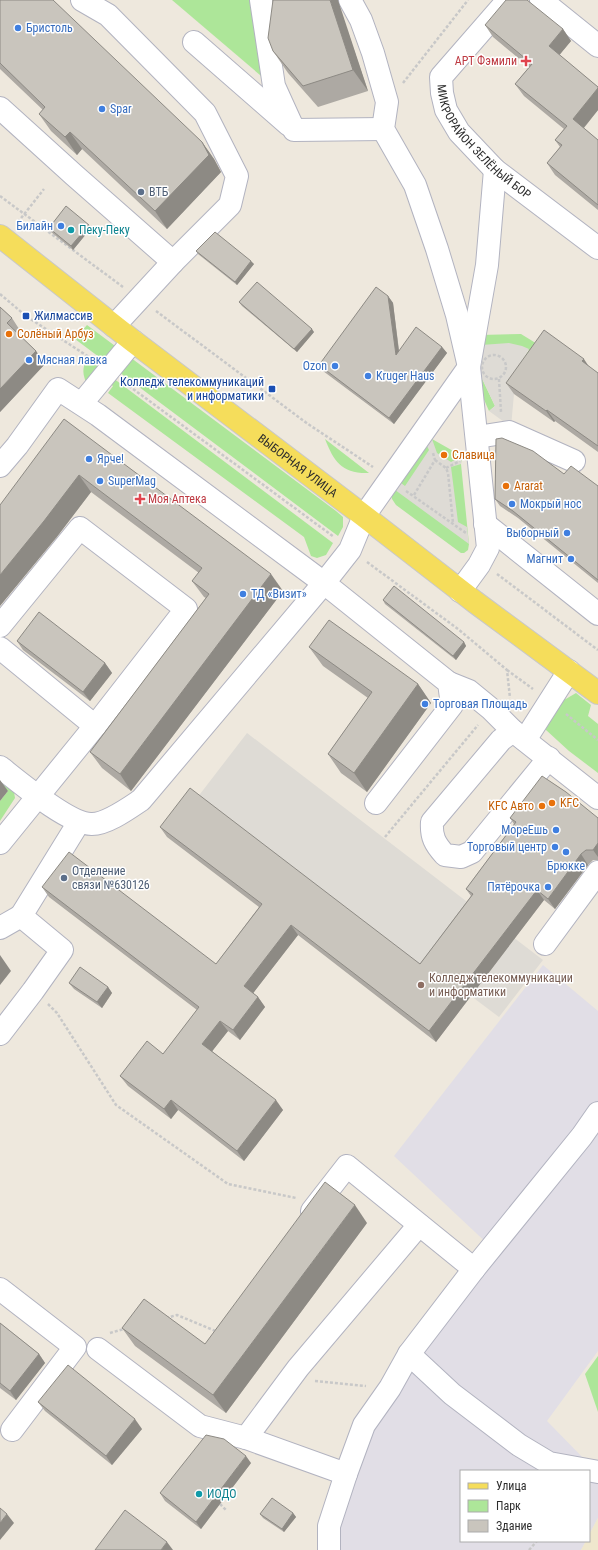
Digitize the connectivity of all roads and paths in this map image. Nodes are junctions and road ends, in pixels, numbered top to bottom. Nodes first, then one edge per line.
1 (82, 0) edge
2 (261, 0) edge
3 (350, 0) edge
4 (468, 0) edge
5 (508, 0) edge
6 (541, 0) edge
7 (194, 42) dead end
8 (598, 46) edge
9 (387, 102) junction
10 (0, 108) edge
11 (383, 129) junction
12 (294, 130) junction
13 (495, 170) junction
14 (44, 189) dead end
15 (0, 196) edge
16 (24, 214) junction
17 (18, 222) dead end
18 (0, 236) edge
19 (598, 248) edge
20 (173, 262) junction
21 (0, 294) edge
22 (139, 299) junction
23 (114, 326) junction
24 (133, 341) junction
25 (469, 367) junction
26 (108, 370) junction
27 (499, 379) junction
28 (82, 403) junction
29 (502, 433) junction
30 (477, 437) junction
31 (435, 460) dead end
32 (574, 461) dead end
33 (0, 466) edge
34 (390, 479) junction
35 (364, 516) junction
36 (454, 524) junction
37 (485, 524) junction
38 (350, 550) junction
39 (486, 552) junction
40 (324, 583) junction
41 (460, 590) junction
42 (598, 614) edge
43 (0, 626) edge
44 (0, 648) edge
45 (598, 650) edge
46 (569, 671) junction
47 (449, 682) junction
48 (595, 686) edge
49 (500, 705) junction
50 (95, 726) junction
51 (519, 735) junction
52 (549, 758) junction
53 (0, 767) edge
54 (38, 797) junction
55 (598, 798) edge
56 (376, 803) dead end
57 (79, 822) junction
58 (385, 837) dead end
59 (0, 843) edge
60 (598, 872) edge
61 (21, 916) junction
62 (0, 928) edge
63 (545, 944) dead end
64 (33, 991) junction
65 (0, 1034) edge
66 (598, 1112) edge
67 (313, 1210) junction
68 (420, 1225) junction
69 (299, 1228) edge
70 (474, 1269) junction
71 (0, 1289) edge
72 (162, 1319) edge
73 (132, 1327) edge
74 (218, 1332) edge
75 (104, 1341) joint
76 (409, 1354) junction
77 (298, 1368) junction
78 (390, 1388) junction
79 (12, 1430) dead end
80 (246, 1438) junction
81 (587, 1470) edge
82 (346, 1474) junction
83 (220, 1504) dead end
84 (227, 1511) dead end
85 (536, 1542) edge
86 (329, 1550) edge
87 (529, 1550) edge

1 - 20 street
2 - 12 street
3 - 9 street
4 - 9 path
5 - 13 street, МИКРОРАЙОН ЗЕЛЁНЫЙ БОР
6 - 8 street
7 - 12 street
9 - 11 street
10 - 20 street
11 - 12 street
11 - 25 street
13 - 19 street, МИКРОРАЙОН ЗЕЛЁНЫЙ БОР
13 - 25 street
14 - 16 path
15 - 16 path
16 - 17 path
16 - 22 path
18 - 23 main road, ВЫБОРНАЯ УЛИЦА
20 - 22 street
21 - 26 path
22 - 23 street
22 - 34 path
23 - 24 main road, ВЫБОРНАЯ УЛИЦА
24 - 26 street
24 - 35 main road, ВЫБОРНАЯ УЛИЦА
25 - 30 street
25 - 34 street
26 - 28 street
26 - 38 path
27 - 27 path
27 - 29 path
28 - 33 street
28 - 40 street
29 - 30 street
29 - 32 street
30 - 37 street
31 - 36 path
34 - 35 street
34 - 36 path
35 - 38 street
35 - 41 main road, ВЫБОРНАЯ УЛИЦА
36 - 39 path
37 - 39 street
37 - 42 street
38 - 40 street
38 - 49 path
39 - 41 street
39 - 45 path
40 - 47 street
40 - 57 street
41 - 46 main road, ВЫБОРНАЯ УЛИЦА
43 - 50 street
44 - 50 street
46 - 48 main road, ВЫБОРНАЯ УЛИЦА
46 - 51 street
47 - 49 street
47 - 56 street
49 - 51 street
49 - 58 path
50 - 54 street
51 - 52 street
51 - 52 street
52 - 55 street
53 - 54 street
54 - 57 street
54 - 59 street
57 - 61 street
60 - 63 street
61 - 62 street
61 - 64 street
64 - 65 street
64 - 67 path
66 - 70 street
67 - 68 street
67 - 69 street
68 - 70 street
68 - 77 street
70 - 76 street
71 - 79 street
72 - 74 path
73 - 75 path
75 - 80 street
76 - 78 street
76 - 81 street
77 - 78 path
77 - 80 street
78 - 82 street
80 - 82 street
82 - 86 street
83 - 84 path
85 - 87 path

